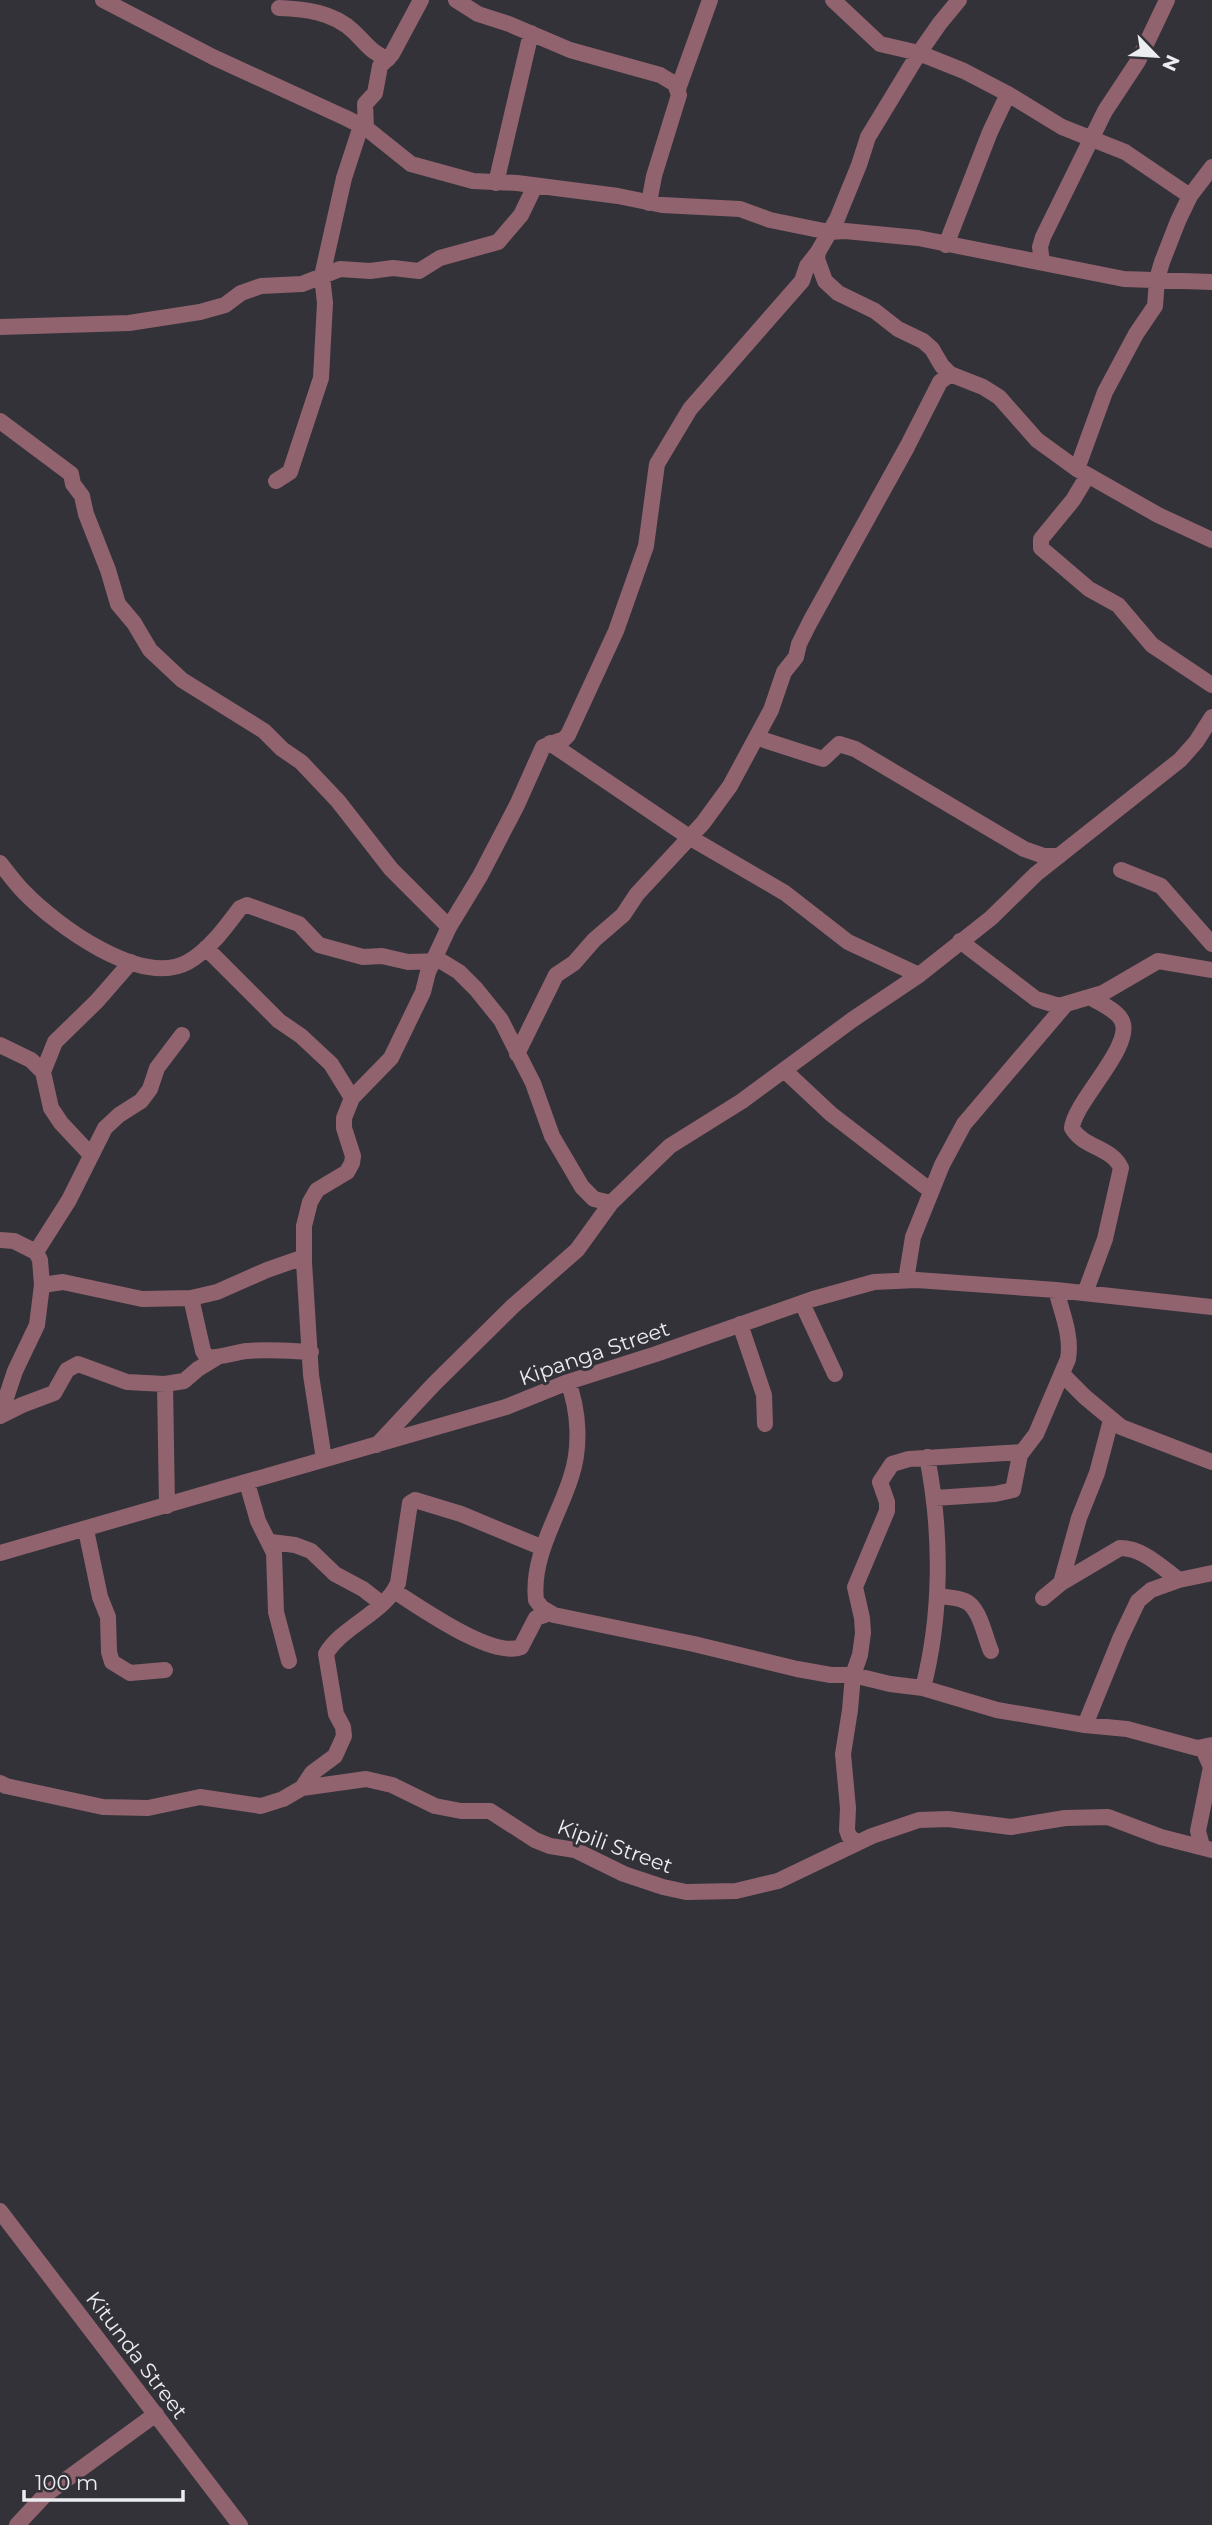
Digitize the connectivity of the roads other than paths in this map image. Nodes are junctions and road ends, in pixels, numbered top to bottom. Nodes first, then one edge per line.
1 (103, 0) edge
2 (143, 0) edge
3 (421, 0) edge
4 (456, 0) edge
5 (710, 0) edge
6 (833, 0) edge
7 (959, 0) edge
8 (1167, 0) edge
9 (279, 8) dead end
10 (131, 14) junction
11 (531, 33) junction
12 (919, 53) junction
13 (388, 59) junction
14 (678, 89) junction
15 (1008, 94) junction
16 (364, 127) junction
17 (1092, 138) junction
18 (1212, 167) edge
19 (496, 183) junction
20 (535, 186) junction
21 (1190, 196) junction
22 (649, 203) junction
23 (828, 232) junction
24 (946, 245) junction
25 (818, 252) junction
26 (1042, 262) junction
27 (322, 276) junction
28 (1157, 279) junction
29 (1212, 282) edge
30 (0, 327) edge
31 (950, 374) junction
32 (0, 421) edge
33 (1082, 472) junction
34 (276, 481) dead end
35 (1212, 540) edge
36 (1212, 685) edge
37 (1212, 717) edge
38 (758, 738) junction
39 (550, 743) junction
40 (689, 836) junction
41 (1059, 856) junction
42 (0, 863) edge
43 (1121, 870) dead end
44 (449, 927) junction
45 (960, 942) junction
46 (1212, 944) edge
47 (206, 948) junction
48 (433, 960) junction
49 (131, 962) junction
50 (1212, 970) edge
51 (919, 975) junction
52 (1092, 998) junction
53 (1066, 1004) junction
54 (182, 1035) dead end
55 (0, 1045) edge
56 (517, 1054) junction
57 (784, 1070) junction
58 (43, 1072) junction
59 (352, 1098) junction
60 (92, 1155) junction
61 (931, 1191) junction
62 (611, 1203) junction
63 (0, 1240) edge
64 (36, 1252) junction
65 (304, 1257) junction
66 (906, 1280) junction
67 (42, 1285) junction
68 (1056, 1290) junction
69 (1085, 1293) junction
70 (191, 1298) junction
71 (802, 1303) junction
72 (1212, 1307) edge
73 (740, 1324) junction
74 (310, 1352) junction
75 (216, 1358) junction
76 (835, 1374) dead end
77 (1062, 1374) junction
78 (568, 1382) junction
79 (164, 1384) junction
80 (0, 1416) edge
81 (1111, 1420) junction
82 (765, 1424) dead end
83 (376, 1446) junction
84 (1022, 1452) junction
85 (927, 1457) junction
86 (324, 1459) junction
87 (1212, 1462) edge
88 (247, 1483) junction
89 (935, 1497) junction
90 (167, 1506) junction
91 (86, 1530) junction
92 (271, 1542) junction
93 (543, 1548) junction
94 (0, 1553) edge
95 (1212, 1573) edge
96 (1178, 1580) junction
97 (1061, 1583) junction
98 (394, 1591) junction
99 (937, 1596) junction
100 (1042, 1598) dead end
101 (381, 1602) junction
102 (550, 1613) junction
103 (991, 1651) dead end
104 (289, 1661) dead end
105 (165, 1670) dead end
106 (853, 1675) junction
107 (923, 1688) junction
108 (1085, 1726) junction
109 (1209, 1747) edge
110 (0, 1783) edge
111 (302, 1788) junction
112 (856, 1843) junction
113 (1207, 1848) edge
114 (0, 2211) edge
115 (156, 2414) junction
116 (232, 2521) edge
117 (17, 2525) edge

1 - 10 street
2 - 10 street
3 - 13 street
4 - 11 street
5 - 14 street
6 - 12 street
7 - 12 street
8 - 17 street
9 - 13 street
10 - 16 street
11 - 14 street
11 - 19 street
12 - 15 street
12 - 23 street
13 - 16 street
14 - 22 street
15 - 17 street
15 - 24 street
16 - 19 street
16 - 27 street
17 - 21 street
17 - 26 street
18 - 21 street
19 - 20 street
20 - 22 street
20 - 27 street
21 - 28 street
22 - 23 street
23 - 24 street
23 - 25 street
24 - 26 street
25 - 31 street
25 - 39 street
26 - 28 street
27 - 30 street
27 - 34 street
28 - 29 street
28 - 33 street
31 - 33 street
31 - 38 street
32 - 44 street
33 - 35 street
33 - 36 street
37 - 41 street
38 - 40 street
38 - 41 street
39 - 40 street
39 - 44 street
40 - 51 street
40 - 56 street
41 - 45 street
42 - 49 street
43 - 46 street
44 - 48 street
45 - 51 street
45 - 53 street
47 - 48 street
47 - 49 street
47 - 59 street
48 - 56 street
48 - 59 street
49 - 58 street
50 - 52 street
51 - 57 street
52 - 53 street
52 - 69 street
53 - 61 street
54 - 60 street
55 - 58 street
56 - 62 street
57 - 61 street
57 - 62 street
58 - 60 street
59 - 65 street
60 - 64 street
61 - 66 street
62 - 83 street
63 - 64 street
64 - 67 street
65 - 70 street
65 - 74 street
66 - 68 street, Kipanga Street
66 - 71 street, Kipanga Street
67 - 70 street
67 - 80 street
68 - 69 street, Kipanga Street
68 - 77 street
69 - 72 street, Kipanga Street
70 - 75 street
71 - 73 street, Kipanga Street
71 - 76 street
73 - 78 street, Kipanga Street
73 - 82 street
74 - 75 street
74 - 86 street
75 - 79 street
77 - 81 street
77 - 84 street
78 - 83 street, Kipanga Street
78 - 93 street
79 - 80 street
79 - 90 street
81 - 87 street
81 - 97 street
83 - 86 street, Kipanga Street
84 - 85 street
84 - 89 street
85 - 89 street
85 - 106 street
86 - 88 street, Kipanga Street
88 - 90 street, Kipanga Street
88 - 92 street
89 - 99 street
90 - 91 street, Kipanga Street
91 - 94 street, Kipanga Street
91 - 105 street
92 - 101 street
92 - 104 street
93 - 98 street
93 - 102 street
95 - 96 street
96 - 97 street
96 - 108 street
97 - 100 street
98 - 101 street
98 - 102 street
99 - 103 street
99 - 107 street
101 - 111 street
102 - 106 street
106 - 107 street
106 - 112 street
107 - 108 street
108 - 109 street
109 - 113 street
110 - 111 street, Kipili Street
111 - 112 street, Kipili Street
112 - 113 street, Kipili Street
114 - 115 street, Kitunda Street
115 - 116 street, Kitunda Street
115 - 117 street

